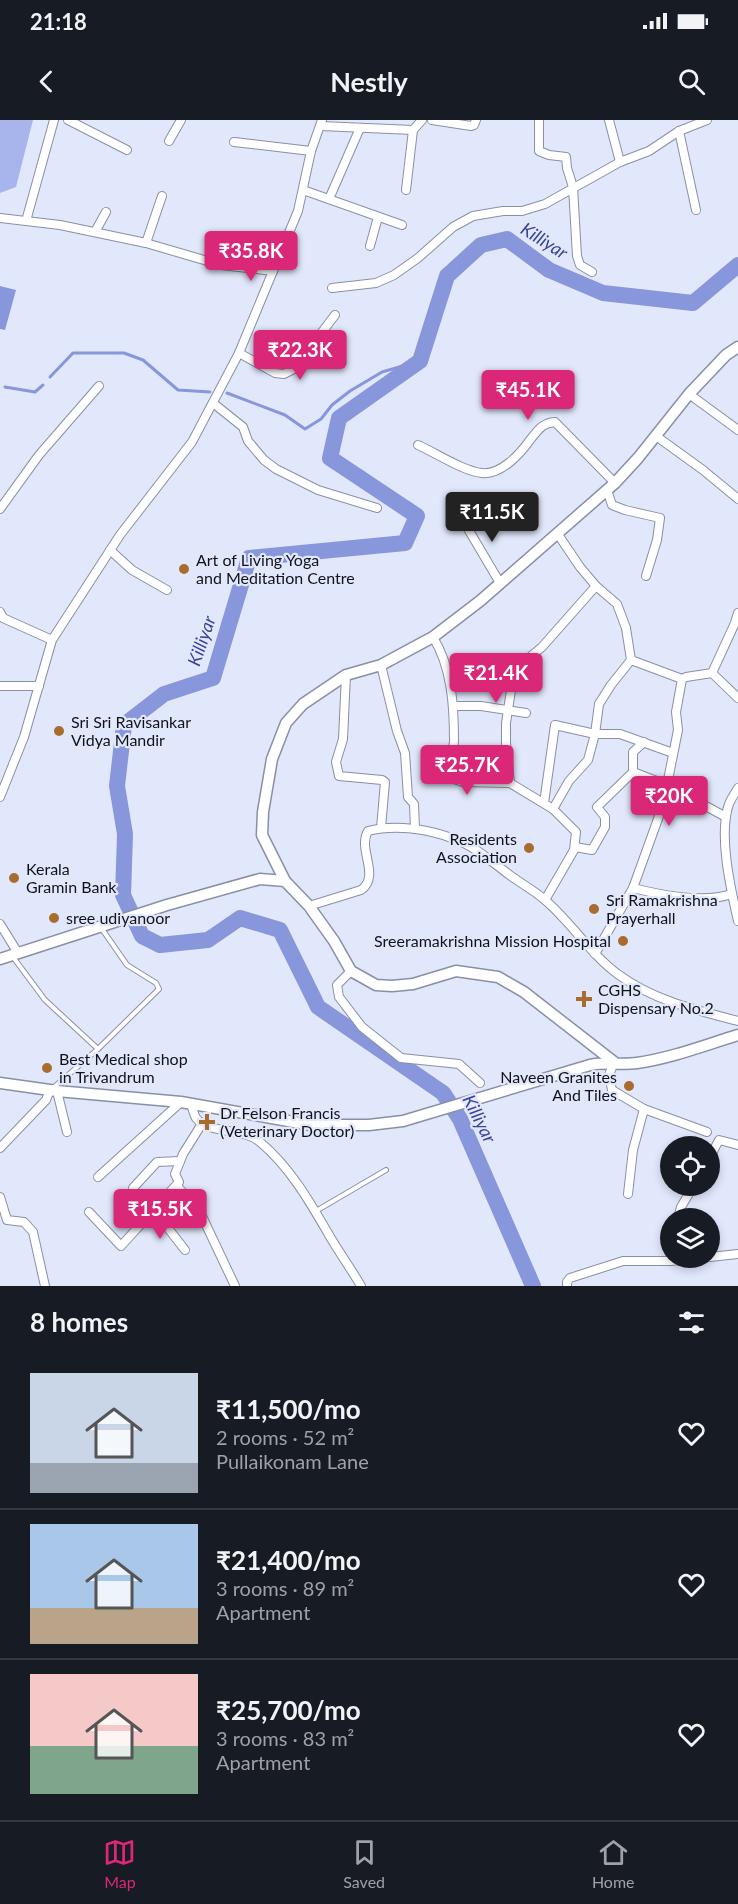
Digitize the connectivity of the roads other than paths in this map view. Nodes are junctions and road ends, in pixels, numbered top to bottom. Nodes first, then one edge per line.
1 (54, 120) edge
2 (68, 120) edge
3 (181, 120) edge
4 (422, 120) edge
5 (432, 120) edge
6 (476, 120) edge
7 (539, 120) edge
8 (609, 120) edge
9 (707, 120) edge
10 (322, 123) edge
11 (360, 128) junction
12 (413, 130) junction
13 (679, 131) junction
14 (169, 141) dead end
15 (234, 142) dead end
16 (127, 150) dead end
17 (311, 150) junction
18 (621, 162) junction
19 (573, 187) junction
20 (303, 190) junction
21 (406, 190) dead end
22 (162, 196) dead end
23 (329, 199) junction
24 (696, 210) dead end
25 (106, 212) dead end
26 (378, 217) junction
27 (0, 218) edge
28 (26, 221) junction
29 (402, 225) dead end
30 (95, 232) junction
31 (146, 243) junction
32 (370, 246) dead end
33 (273, 271) junction
34 (592, 272) dead end
35 (332, 288) dead end
36 (335, 315) dead end
37 (738, 347) edge
38 (239, 353) junction
39 (99, 386) dead end
40 (689, 394) junction
41 (213, 403) junction
42 (738, 430) edge
43 (656, 436) junction
44 (418, 445) dead end
45 (611, 486) junction
46 (738, 499) edge
47 (377, 508) dead end
48 (0, 509) edge
49 (461, 517) dead end
50 (557, 533) junction
51 (110, 550) junction
52 (646, 576) dead end
53 (500, 583) junction
54 (596, 586) junction
55 (167, 590) dead end
56 (738, 613) edge
57 (1, 618) edge
58 (433, 637) junction
59 (52, 640) junction
60 (631, 660) junction
61 (381, 665) junction
62 (712, 673) junction
63 (346, 675) junction
64 (682, 679) junction
65 (0, 686) edge
66 (39, 686) junction
67 (738, 698) edge
68 (453, 706) junction
69 (508, 711) junction
70 (526, 713) dead end
71 (595, 734) junction
72 (644, 742) junction
73 (673, 753) junction
74 (633, 772) junction
75 (510, 783) junction
76 (667, 785) junction
77 (738, 788) edge
78 (0, 797) edge
79 (544, 803) junction
80 (553, 809) junction
81 (726, 817) junction
82 (381, 828) junction
83 (416, 829) junction
84 (575, 847) junction
85 (285, 881) junction
86 (633, 888) junction
87 (731, 894) junction
88 (545, 900) junction
89 (309, 906) junction
90 (738, 921) edge
91 (0, 924) edge
92 (103, 925) junction
93 (15, 954) junction
94 (595, 954) junction
95 (0, 959) edge
96 (351, 971) junction
97 (738, 1021) edge
98 (738, 1035) edge
99 (98, 1049) junction
100 (614, 1062) junction
101 (0, 1083) edge
102 (480, 1083) dead end
103 (53, 1091) junction
104 (186, 1104) junction
105 (644, 1109) junction
106 (202, 1122) junction
107 (67, 1132) dead end
108 (707, 1132) dead end
109 (720, 1140) edge
110 (738, 1145) edge
111 (0, 1148) edge
112 (180, 1161) junction
113 (386, 1170) dead end
114 (98, 1177) dead end
115 (177, 1186) junction
116 (134, 1188) dead end
117 (628, 1194) dead end
118 (0, 1197) edge
119 (316, 1211) junction
120 (89, 1212) dead end
121 (152, 1214) junction
122 (185, 1250) dead end
123 (738, 1254) edge
124 (720, 1256) edge
125 (660, 1259) edge
126 (359, 1285) edge
127 (45, 1286) edge
128 (235, 1286) edge
129 (567, 1286) edge

1 - 28 street
2 - 16 street
3 - 14 street
4 - 12 street
5 - 6 street
7 - 19 street
8 - 18 street
9 - 13 street
10 - 11 street
10 - 17 street
11 - 12 street
11 - 23 street
12 - 21 street
13 - 18 street
13 - 24 street
15 - 17 street
17 - 20 street
18 - 19 street
19 - 34 street
19 - 35 street
20 - 23 street
20 - 33 street
22 - 31 street
23 - 26 street
25 - 30 street
26 - 29 street
26 - 32 street
27 - 28 street
28 - 30 street
30 - 31 street
31 - 33 street
33 - 38 street
36 - 38 street
37 - 40 main road
38 - 41 street
39 - 48 street
40 - 42 street
40 - 43 main road
41 - 47 street
41 - 51 street
43 - 45 main road
43 - 46 street
44 - 45 street
45 - 50 main road
45 - 52 street
49 - 53 street
50 - 53 main road
50 - 54 street
51 - 55 street
51 - 59 street
53 - 58 main road
54 - 60 street
54 - 69 street
56 - 62 street
57 - 59 street
58 - 61 main road
58 - 68 street
59 - 66 street
60 - 64 street
60 - 71 street
61 - 63 main road
61 - 83 street
62 - 64 street
62 - 67 street
63 - 82 street
63 - 85 main road
64 - 73 street
65 - 66 street
66 - 78 street
68 - 69 street
68 - 75 street
69 - 70 street
69 - 75 street
71 - 72 street
71 - 79 street
71 - 80 street
72 - 73 street
72 - 74 street
73 - 76 street
74 - 76 street
74 - 84 street
75 - 79 street
76 - 81 street
76 - 86 street
77 - 81 street
79 - 80 street
80 - 84 street
81 - 87 street
82 - 83 street
82 - 89 street
83 - 88 street
84 - 88 street
85 - 89 main road
85 - 92 main road
86 - 87 street
86 - 94 street
87 - 90 street
88 - 94 street
89 - 96 main road
91 - 93 street
92 - 93 main road
92 - 99 lane
93 - 95 main road
93 - 99 lane
94 - 97 street
96 - 100 main road
96 - 102 street
98 - 100 main road
99 - 103 lane
100 - 104 main road
100 - 105 street
101 - 103 main road
103 - 104 main road
103 - 107 street
103 - 111 street
104 - 106 street
104 - 114 street
105 - 108 street
105 - 117 street
106 - 112 street
106 - 119 street
109 - 110 street
112 - 115 street
112 - 116 street
113 - 119 lane
115 - 121 street
115 - 128 street
118 - 127 street
119 - 126 street
120 - 121 street
121 - 122 street
123 - 124 street
125 - 129 street

